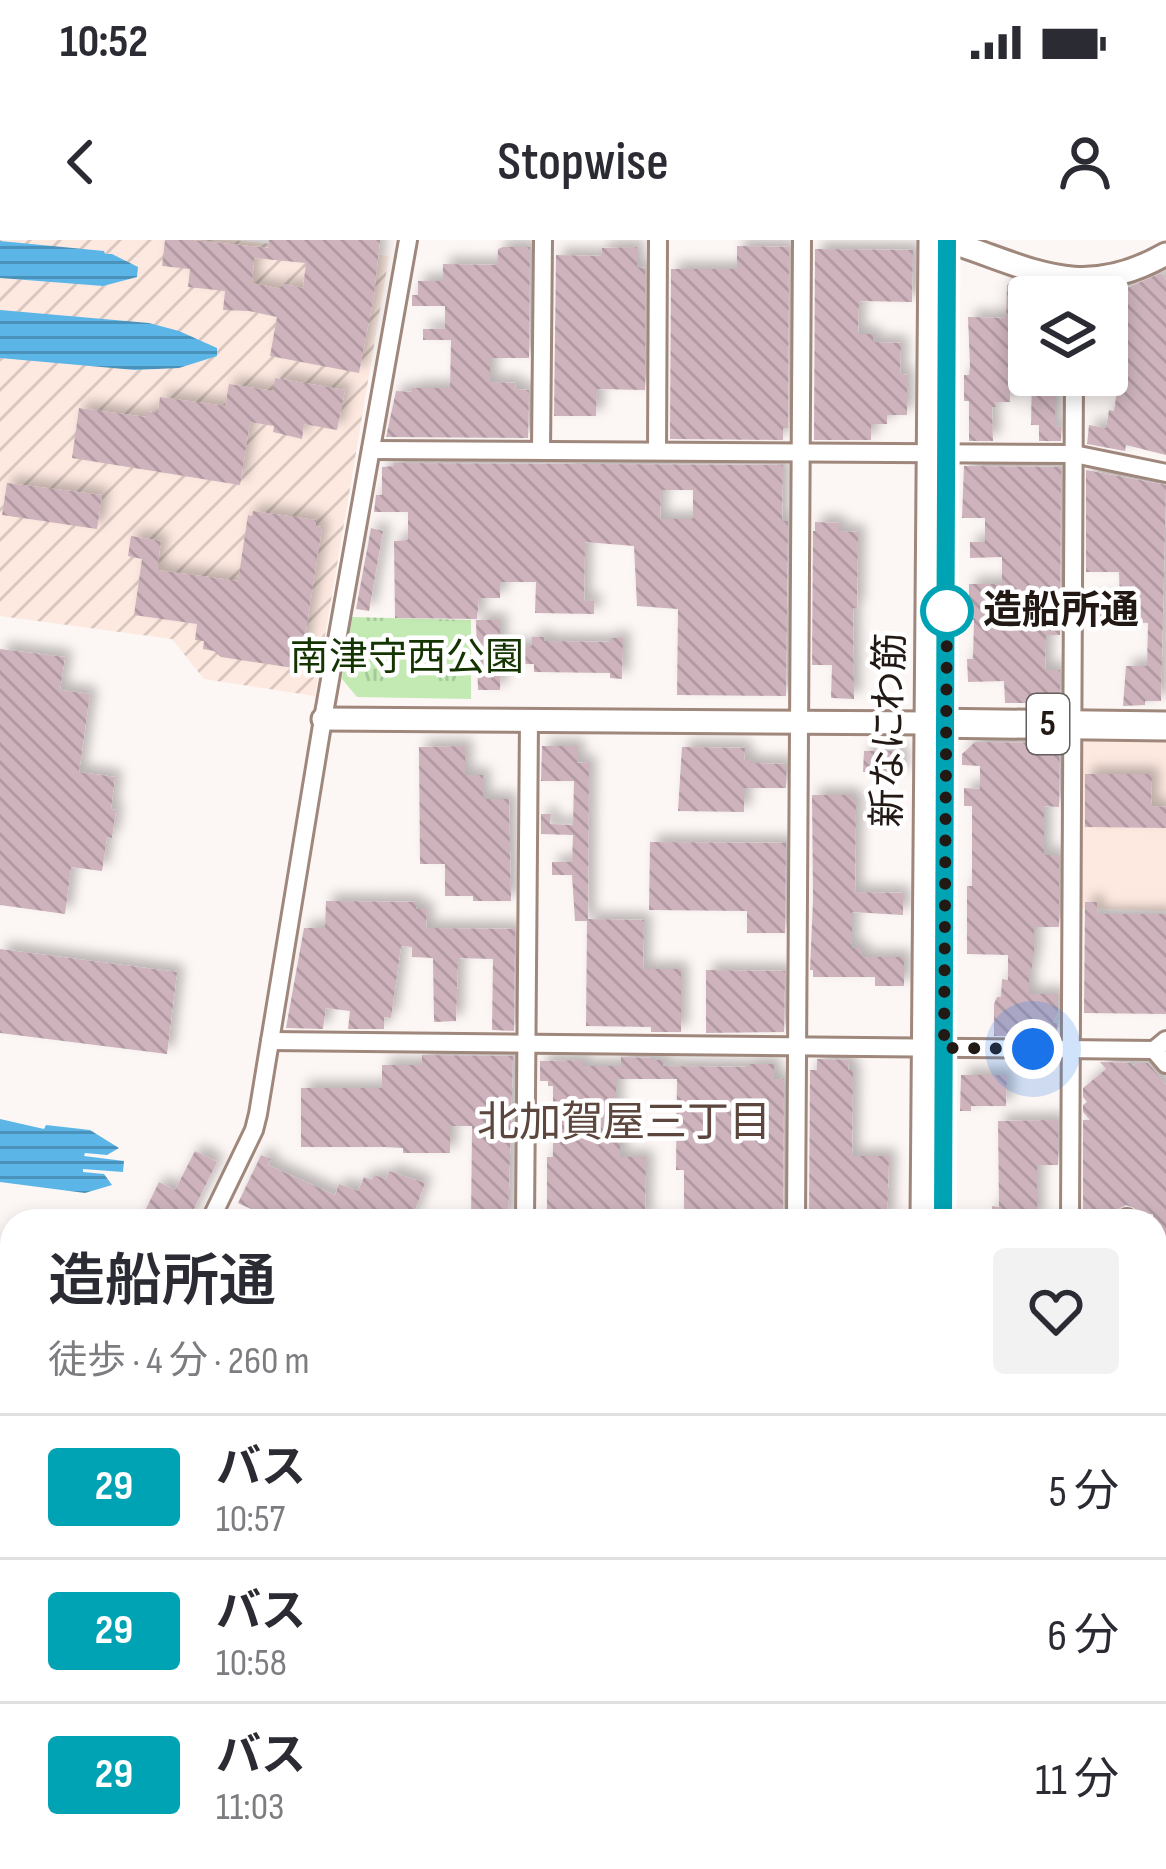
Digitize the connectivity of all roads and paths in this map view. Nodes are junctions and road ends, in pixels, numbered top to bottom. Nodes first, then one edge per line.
1 (409, 240) edge
2 (543, 240) edge
3 (658, 240) edge
4 (802, 240) edge
5 (933, 240) edge
6 (946, 240) edge
7 (1166, 254) edge
8 (1042, 276) edge
9 (1113, 276) edge
10 (1073, 396) edge
11 (371, 450) junction
12 (542, 451) junction
13 (657, 452) junction
14 (801, 452) junction
15 (939, 453) junction
16 (1074, 454) junction
17 (1166, 473) edge
18 (323, 719) junction
19 (530, 719) junction
20 (799, 722) junction
21 (938, 723) junction
22 (1074, 724) junction
23 (1166, 726) edge
24 (270, 1041) junction
25 (526, 1045) junction
26 (798, 1046) junction
27 (934, 1048) junction
28 (1070, 1049) junction
29 (1162, 1052) edge
30 (216, 1209) edge
31 (525, 1209) edge
32 (796, 1209) edge
33 (926, 1209) edge
34 (942, 1209) edge
35 (1070, 1209) edge

1 - 11 street
2 - 12 street
3 - 13 street
4 - 14 street
5 - 15 main road, 新なにわ筋
6 - 8 street
6 - 15 main road, 新なにわ筋
7 - 9 street
10 - 16 street
11 - 12 street
11 - 18 street
12 - 13 street
13 - 14 street
14 - 15 street
14 - 20 street
15 - 16 street
15 - 21 main road, 新なにわ筋
16 - 17 street
16 - 22 street
18 - 19 street
18 - 24 street
19 - 20 street
19 - 25 street
20 - 21 street
20 - 26 street
21 - 22 main road, 5
21 - 27 main road, 新なにわ筋
22 - 23 main road, 5
22 - 28 street
24 - 25 street
24 - 30 street
25 - 26 street
25 - 31 street
26 - 27 street
26 - 32 street
27 - 28 street
27 - 33 main road, 新なにわ筋
27 - 34 main road, 新なにわ筋
28 - 29 street
28 - 35 street

